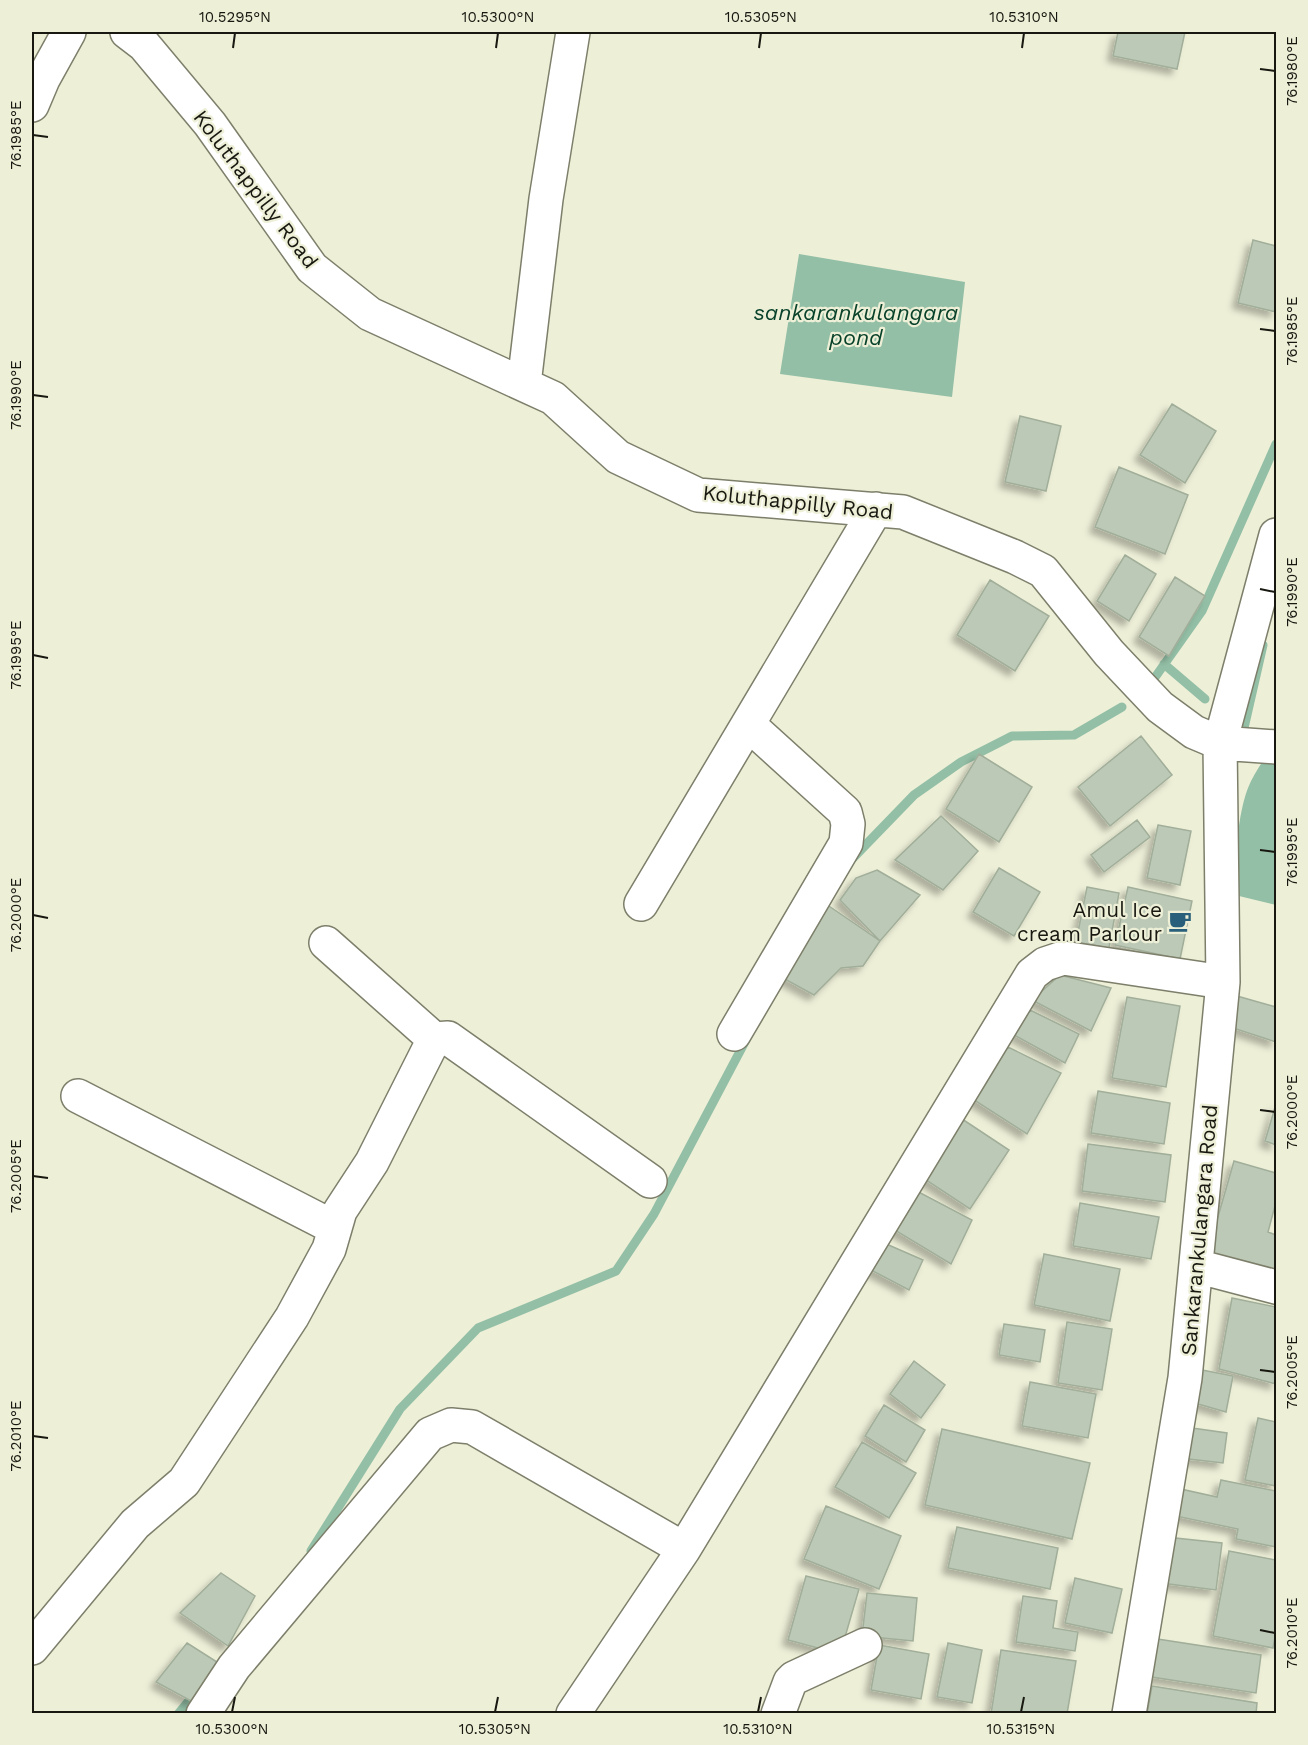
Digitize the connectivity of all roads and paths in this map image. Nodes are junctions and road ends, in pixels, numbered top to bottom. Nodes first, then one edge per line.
1 (69, 32) edge
2 (127, 32) edge
3 (573, 32) edge
4 (32, 105) edge
5 (524, 384) junction
6 (876, 509) junction
7 (1276, 535) edge
8 (748, 724) junction
9 (1220, 743) junction
10 (1276, 747) edge
11 (641, 904) dead end
12 (326, 943) dead end
13 (1223, 982) junction
14 (734, 1034) dead end
15 (434, 1039) junction
16 (78, 1096) dead end
17 (650, 1181) dead end
18 (335, 1228) junction
19 (1196, 1266) junction
20 (1276, 1287) edge
21 (684, 1549) junction
22 (865, 1645) dead end
23 (32, 1648) edge
24 (203, 1713) edge
25 (573, 1713) edge
26 (778, 1713) edge
27 (1129, 1713) edge

1 - 4 street
2 - 5 street, Koluthappilly Road
3 - 5 street
5 - 6 street, Koluthappilly Road
6 - 8 street
6 - 9 street, Koluthappilly Road
7 - 9 street, Sankarankulangara Road
8 - 11 street
8 - 14 street
9 - 10 street, Koluthappilly Road
9 - 13 street, Sankarankulangara Road
12 - 15 street
13 - 19 street, Sankarankulangara Road
13 - 21 street
15 - 17 street
15 - 18 street
16 - 18 street
18 - 23 street
19 - 20 street
19 - 27 street, Sankarankulangara Road
21 - 24 street
21 - 25 street
22 - 26 street

